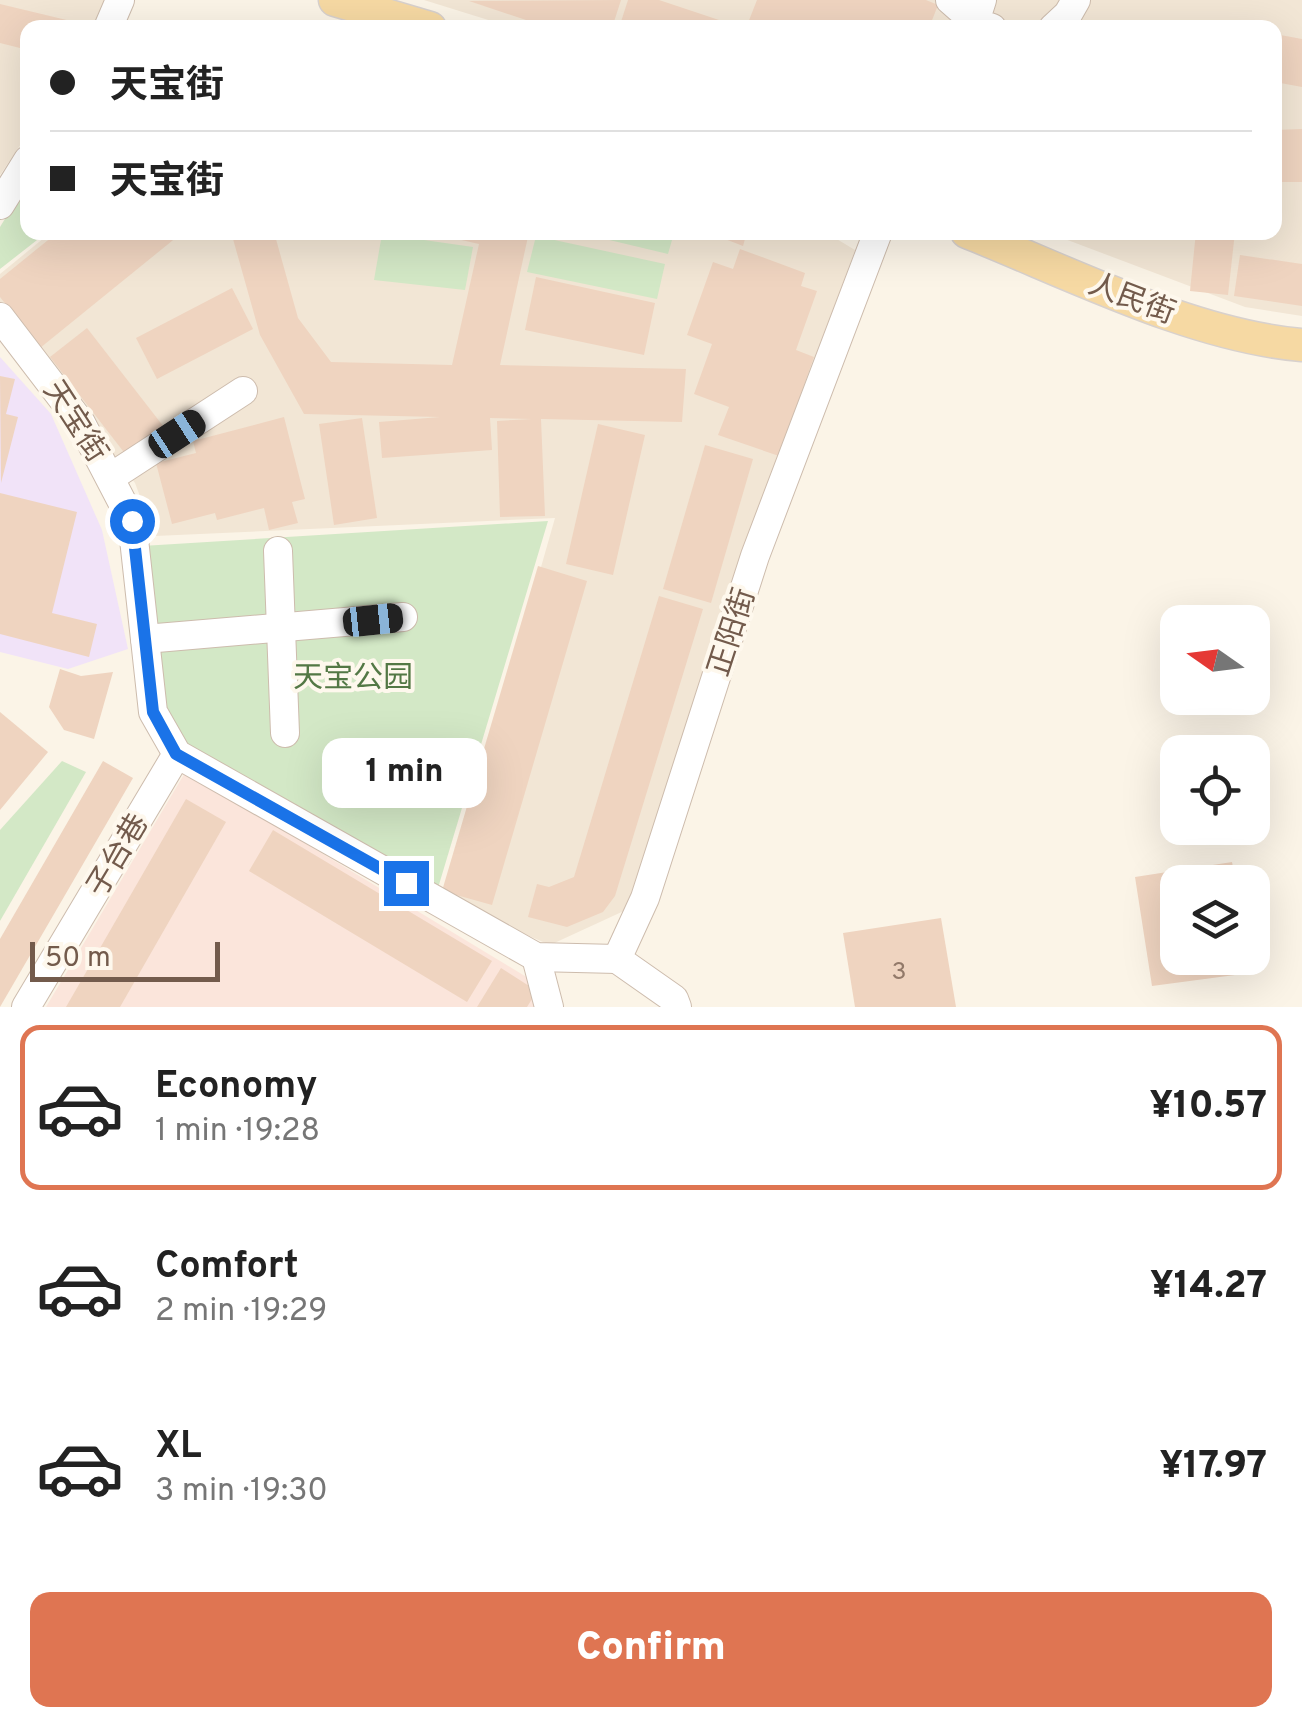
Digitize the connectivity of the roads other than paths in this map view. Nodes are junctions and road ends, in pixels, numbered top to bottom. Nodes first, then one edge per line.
1 (335, 0) edge
2 (950, 0) edge
3 (980, 19) edge
4 (403, 20) edge
5 (20, 173) edge
6 (0, 204) edge
7 (875, 240) edge
8 (987, 240) edge
9 (0, 317) edge
10 (1302, 345) edge
11 (243, 391) dead end
12 (111, 477) junction
13 (278, 551) dead end
14 (404, 617) dead end
15 (282, 628) junction
16 (145, 639) junction
17 (286, 733) dead end
18 (176, 754) junction
19 (536, 957) junction
20 (617, 960) junction
21 (544, 1002) edge
22 (26, 1007) edge
23 (677, 1007) edge

1 - 4 main road
2 - 3 street
5 - 6 street
7 - 20 street, 正阳街
8 - 10 main road, 人民街
9 - 12 street, 天宝街
11 - 12 street
12 - 16 street, 天宝街
13 - 15 street
14 - 15 street
15 - 16 street
15 - 17 street
16 - 18 street, 天宝街
18 - 19 street
18 - 22 street, 子台巷
19 - 20 street
19 - 21 street
20 - 23 street

